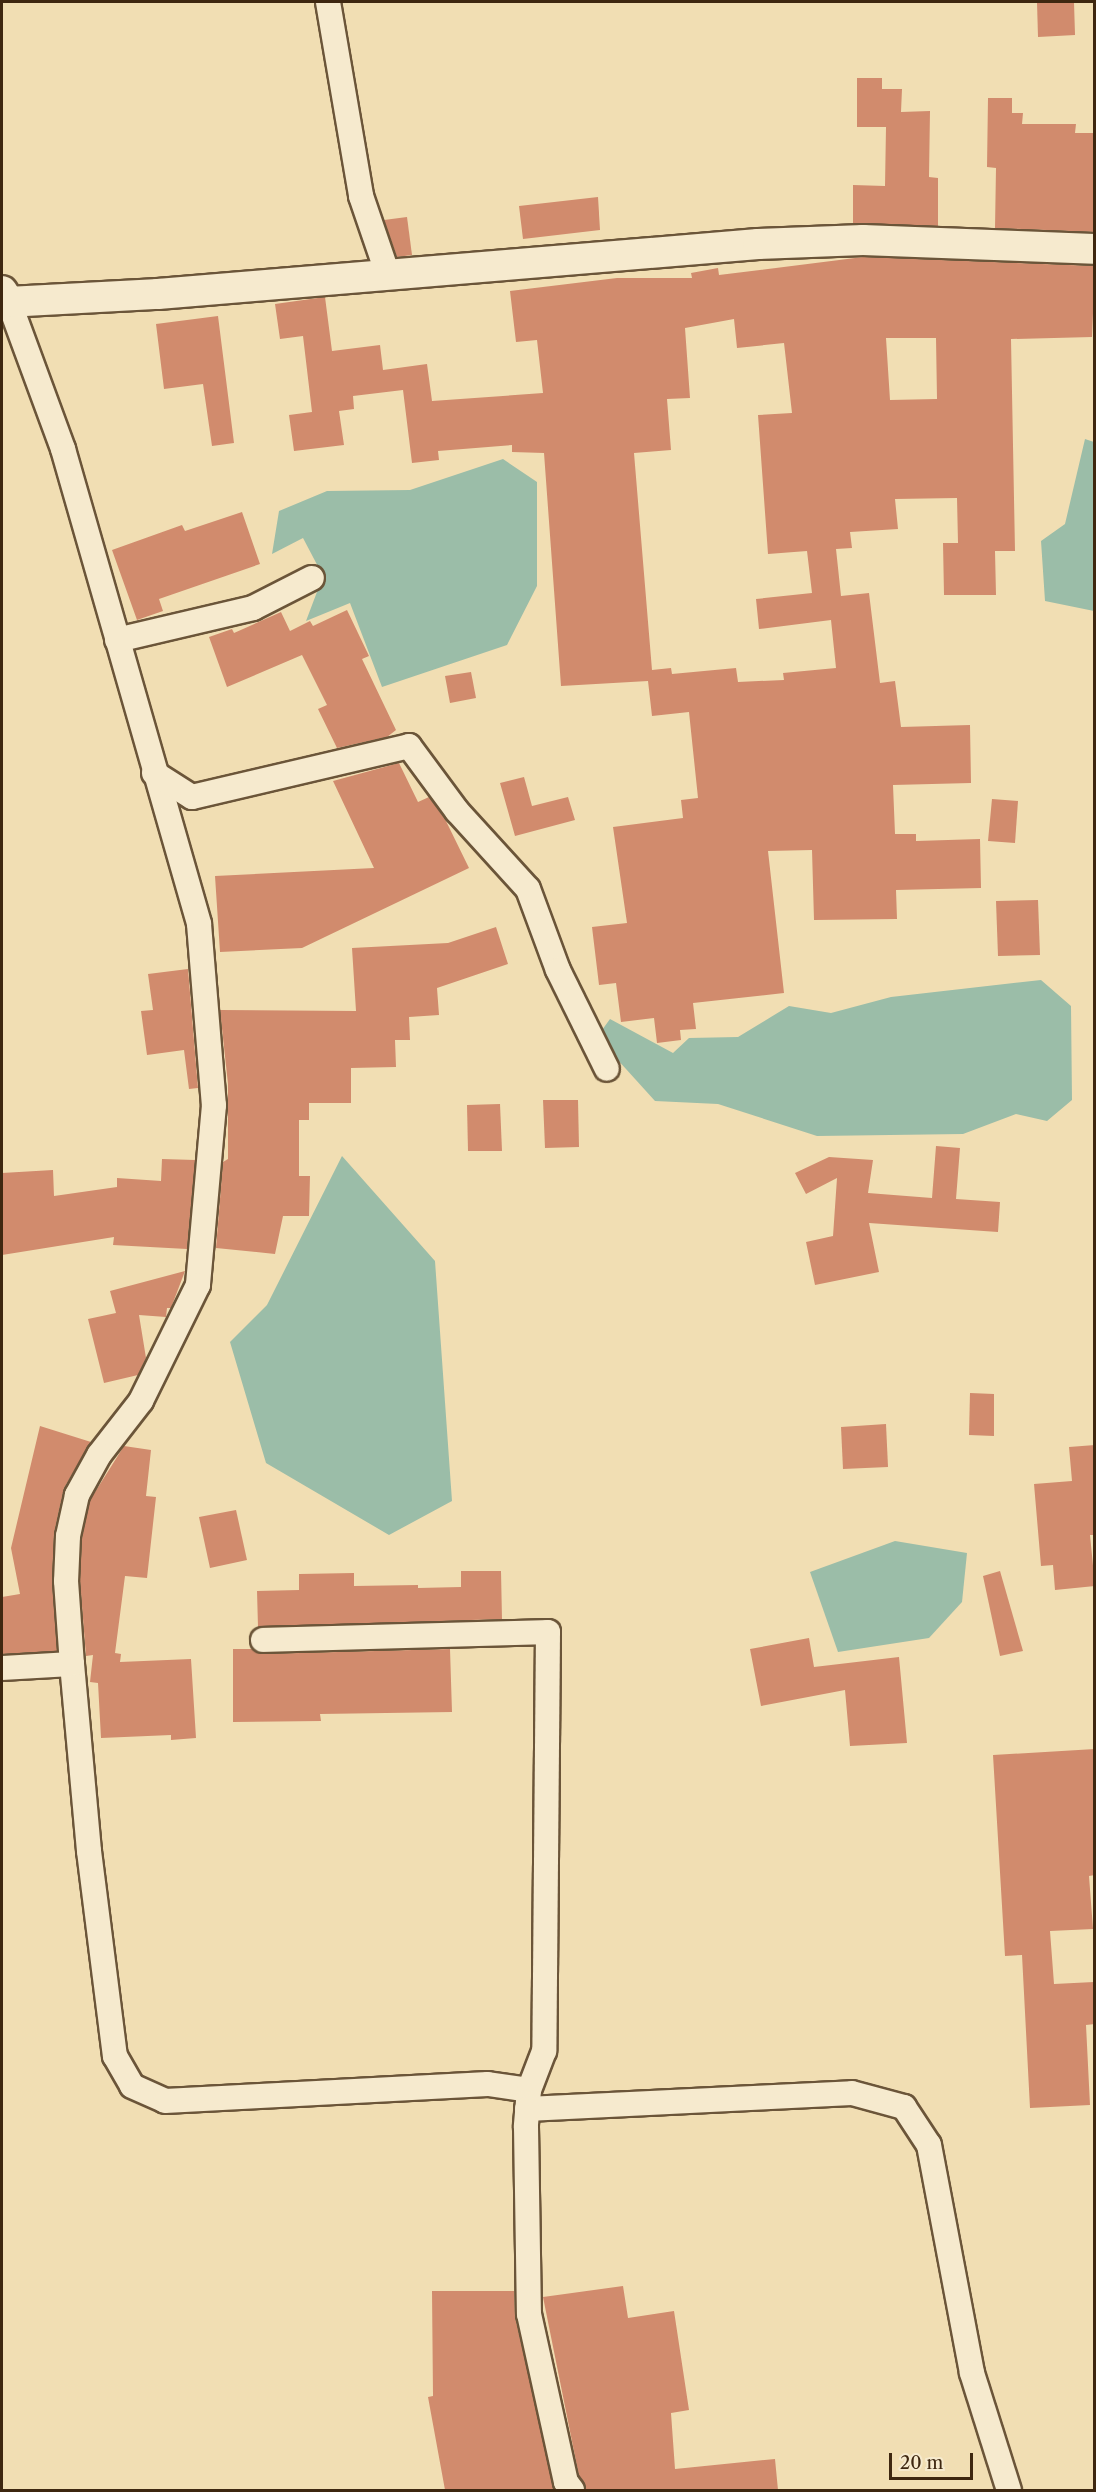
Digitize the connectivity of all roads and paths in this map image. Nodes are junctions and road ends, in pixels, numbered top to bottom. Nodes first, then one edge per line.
1 (328, 2) edge
2 (1095, 249) edge
3 (387, 275) junction
4 (5, 297) edge
5 (312, 578) dead end
6 (117, 640) junction
7 (154, 772) junction
8 (607, 1069) dead end
9 (263, 1640) dead end
10 (72, 1664) junction
11 (2, 1668) edge
12 (528, 2100) junction
13 (572, 2490) edge
14 (1009, 2490) edge

1 - 3 street
2 - 3 street
3 - 4 street
4 - 6 street
5 - 6 street
6 - 7 street
7 - 8 street
7 - 10 street
9 - 12 street
10 - 11 street
10 - 12 street
12 - 13 street
12 - 14 street

